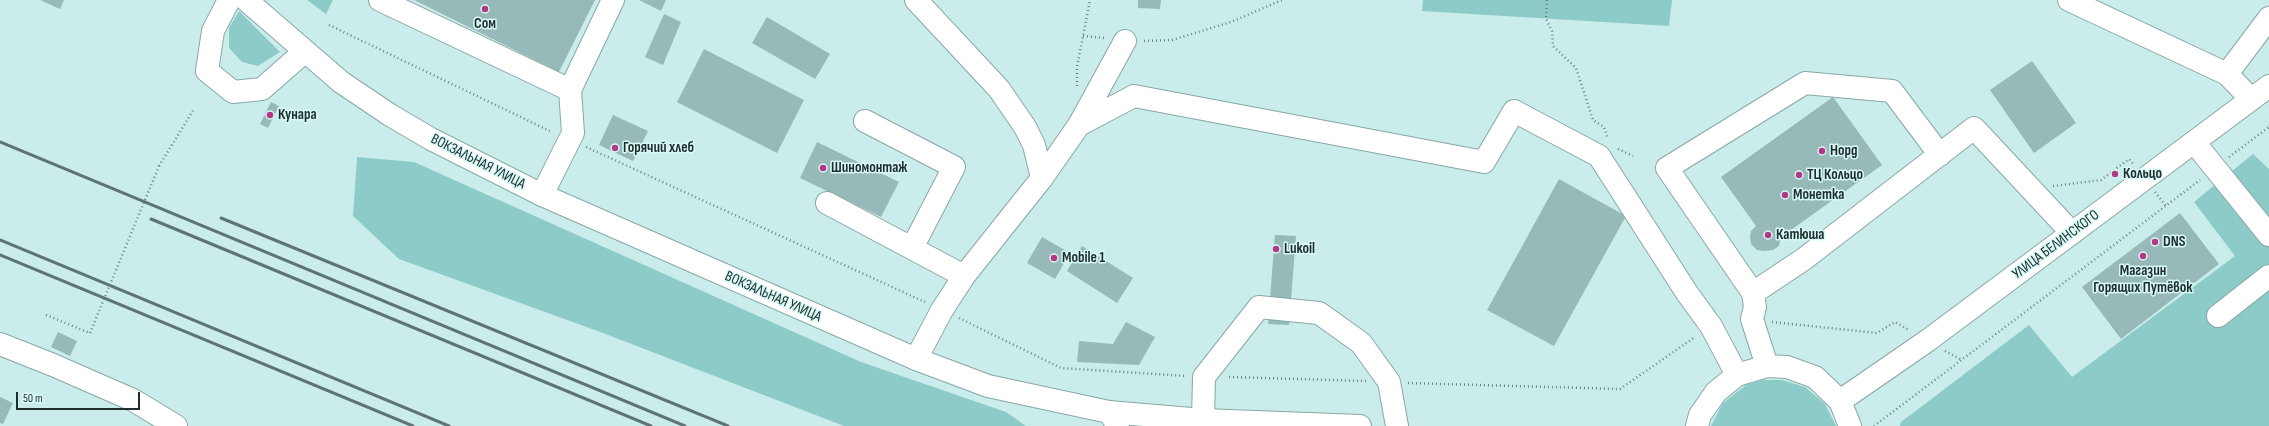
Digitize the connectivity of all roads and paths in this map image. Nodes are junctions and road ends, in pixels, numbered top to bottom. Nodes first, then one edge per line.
1 (229, 0) edge
2 (246, 0) edge
3 (380, 0) edge
4 (613, 0) edge
5 (916, 0) edge
6 (1090, 0) edge
7 (1282, 0) edge
8 (1547, 0) edge
9 (2069, 0) edge
10 (2269, 18) edge
11 (329, 25) dead end
12 (1125, 41) joint
13 (304, 52) junction
14 (2227, 74) junction
15 (2269, 86) edge
16 (1078, 89) dead end
17 (570, 90) junction
18 (2251, 99) junction
19 (194, 109) dead end
20 (865, 121) dead end
21 (1079, 125) junction
22 (2269, 127) edge
23 (569, 140) junction
24 (2194, 142) junction
25 (1610, 144) dead end
26 (1615, 147) dead end
27 (1940, 155) junction
28 (1633, 156) dead end
29 (2214, 169) junction
30 (1042, 178) junction
31 (2145, 179) junction
32 (2031, 188) junction
33 (542, 195) junction
34 (827, 203) dead end
35 (2166, 206) junction
36 (2072, 233) junction
37 (2269, 235) edge
38 (912, 248) junction
39 (964, 276) junction
40 (2269, 276) edge
41 (1753, 293) junction
42 (942, 310) junction
43 (46, 315) dead end
44 (2218, 316) dead end
45 (1752, 320) junction
46 (1711, 326) junction
47 (1927, 341) junction
48 (0, 344) edge
49 (916, 359) junction
50 (1962, 360) junction
51 (1767, 366) junction
52 (1737, 375) junction
53 (1204, 377) junction
54 (1389, 382) junction
55 (1840, 401) junction
56 (1114, 419) edge
57 (1204, 420) junction
58 (176, 426) edge
59 (1360, 426) edge
60 (1397, 426) edge
61 (1697, 426) edge
62 (1850, 426) edge
63 (1874, 426) edge

1 - 13 main road
2 - 13 main road, ВОКЗАЛЬНАЯ УЛИЦА
3 - 17 main road
4 - 17 main road
5 - 30 main road
6 - 16 path
7 - 12 path
8 - 25 path
9 - 14 main road
10 - 14 main road
11 - 23 path
12 - 21 main road
13 - 33 main road, ВОКЗАЛЬНАЯ УЛИЦА
14 - 18 main road
15 - 18 main road, УЛИЦА БЕЛИНСКОГО
17 - 23 main road
18 - 24 main road, УЛИЦА БЕЛИНСКОГО
19 - 43 path, bridge
20 - 38 main road
21 - 30 main road
21 - 46 main road
22 - 29 path
23 - 33 main road
23 - 42 path
24 - 29 main road
24 - 31 main road, УЛИЦА БЕЛИНСКОГО
26 - 28 path
27 - 32 main road
27 - 41 main road
27 - 41 main road
29 - 35 path
29 - 37 main road
30 - 39 main road
31 - 32 path
31 - 35 path
31 - 36 main road, УЛИЦА БЕЛИНСКОГО
32 - 36 main road
33 - 49 main road, ВОКЗАЛЬНАЯ УЛИЦА
34 - 38 main road
35 - 50 path
36 - 47 main road, УЛИЦА БЕЛИНСКОГО
38 - 39 main road
39 - 42 main road
40 - 44 main road
41 - 45 main road
42 - 49 main road
42 - 53 path
45 - 47 path
45 - 51 main road
46 - 52 main road
46 - 54 path
47 - 50 path
47 - 55 main road, УЛИЦА БЕЛИНСКОГО
48 - 58 main road
49 - 56 main road, ВОКЗАЛЬНАЯ УЛИЦА
50 - 63 path
51 - 52 main road
51 - 55 main road
52 - 61 main road
53 - 54 path
53 - 54 main road
53 - 57 main road
54 - 60 main road
55 - 62 main road
56 - 57 main road, ВОКЗАЛЬНАЯ УЛИЦА
57 - 59 main road, ВОКЗАЛЬНАЯ УЛИЦА

